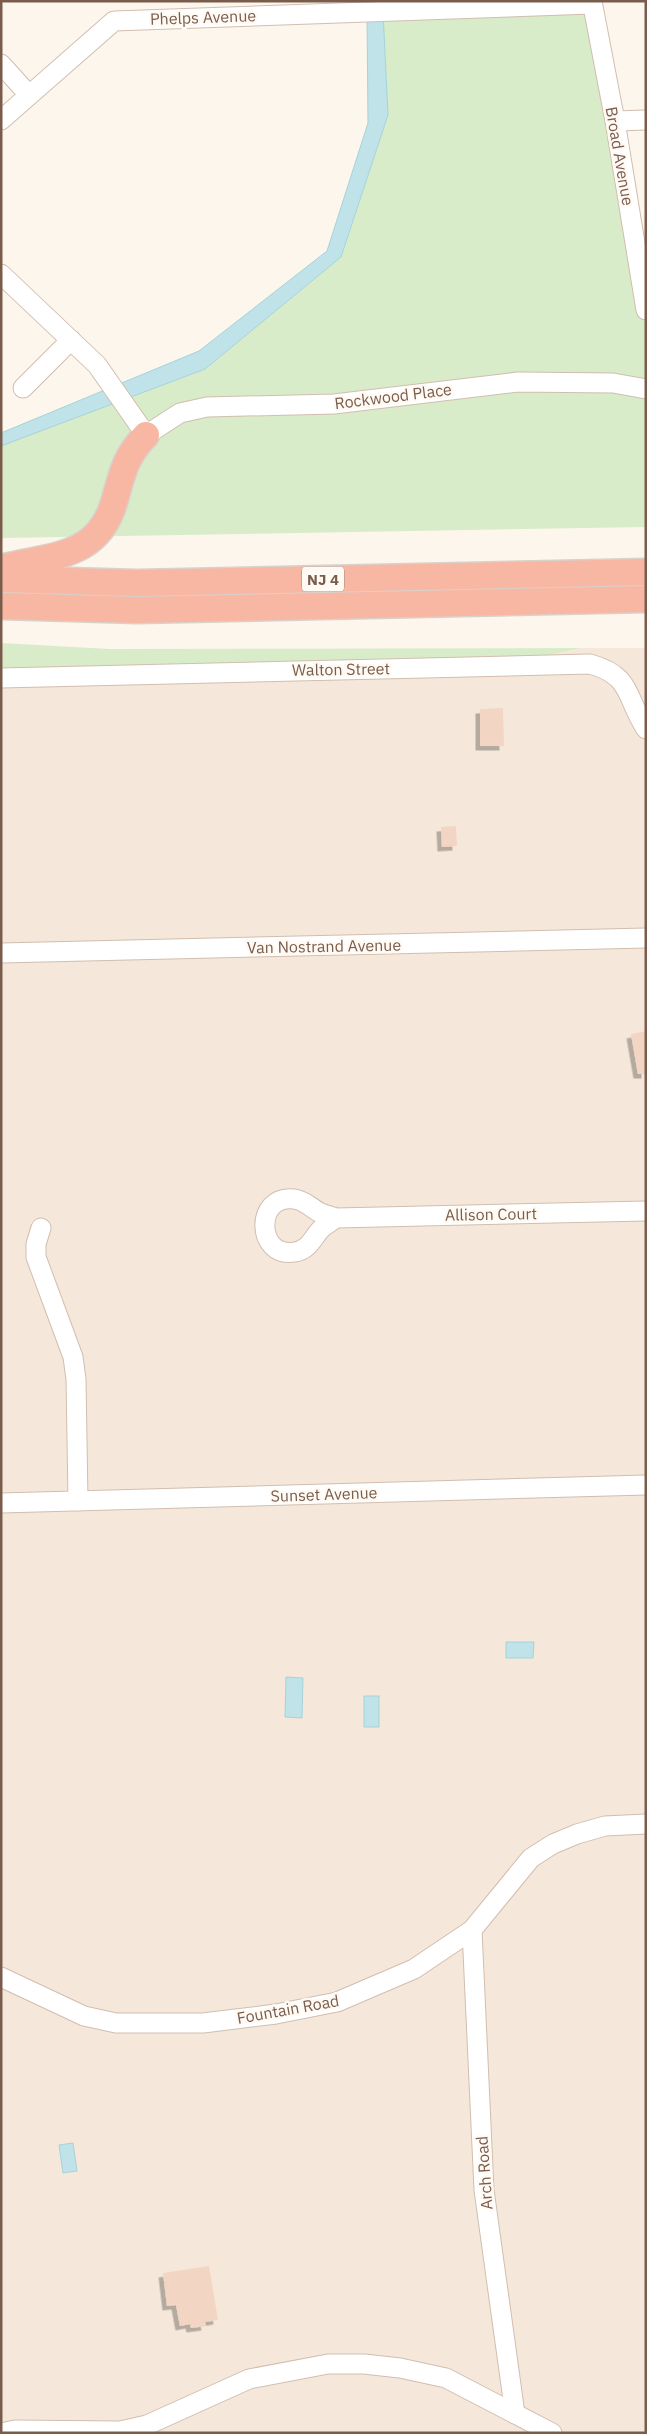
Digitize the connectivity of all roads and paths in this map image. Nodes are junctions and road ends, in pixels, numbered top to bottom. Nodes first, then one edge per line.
1 (592, 2) edge
2 (1, 64) edge
3 (29, 95) junction
4 (1, 120) edge
5 (646, 120) edge
6 (615, 121) junction
7 (1, 274) edge
8 (646, 310) edge
9 (71, 340) junction
10 (23, 388) dead end
11 (646, 389) edge
12 (140, 426) junction
13 (1, 568) edge
14 (646, 572) edge
15 (1, 579) edge
16 (646, 599) edge
17 (1, 606) edge
18 (1, 678) edge
19 (646, 728) edge
20 (646, 938) edge
21 (1, 954) edge
22 (646, 1211) edge
23 (336, 1218) dead end
24 (41, 1228) dead end
25 (646, 1485) edge
26 (78, 1502) junction
27 (1, 1503) edge
28 (646, 1824) edge
29 (472, 1930) junction
30 (1, 1977) edge
31 (514, 2414) junction
32 (1, 2433) edge
33 (552, 2433) edge

1 - 3 street, Phelps Avenue
1 - 6 street, Broad Avenue
2 - 3 street
3 - 4 street, Phelps Avenue
5 - 6 street
6 - 8 street, Broad Avenue
7 - 9 street
9 - 10 street
9 - 12 street
11 - 12 street, Rockwood Place
12 - 13 highway
14 - 15 highway, NJ 4
16 - 17 highway, NJ 4
18 - 19 street, Walton Street
20 - 21 street, Van Nostrand Avenue
22 - 23 street, Allison Court
24 - 26 street
25 - 26 street, Sunset Avenue
26 - 27 street, Sunset Avenue
28 - 29 street, Fountain Road
29 - 30 street, Fountain Road
29 - 31 street, Arch Road
31 - 32 street
31 - 33 street

